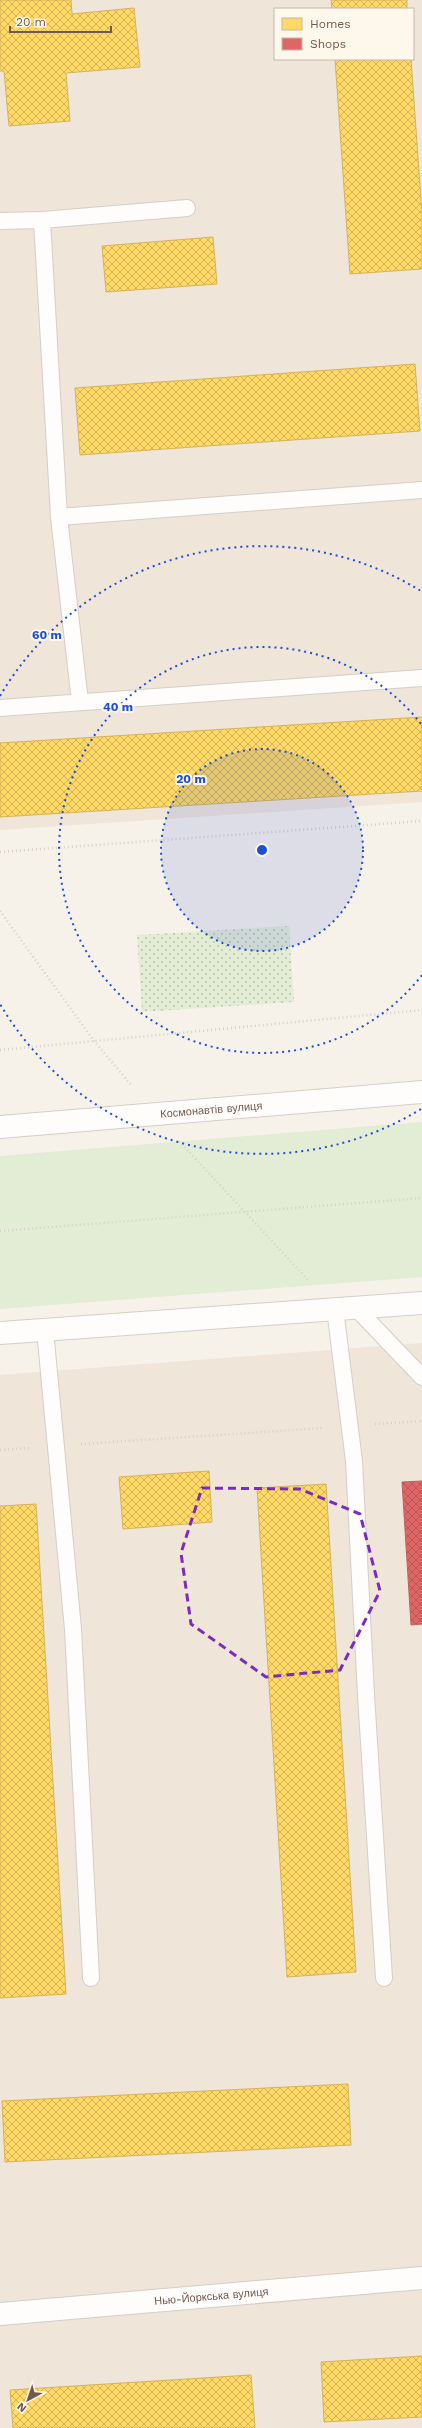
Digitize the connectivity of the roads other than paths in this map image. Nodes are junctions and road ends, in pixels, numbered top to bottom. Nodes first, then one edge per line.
1 (187, 208) dead end
2 (42, 220) junction
3 (0, 221) edge
4 (422, 490) edge
5 (59, 517) junction
6 (422, 678) edge
7 (80, 702) junction
8 (0, 708) edge
9 (422, 1092) edge
10 (0, 1127) edge
11 (422, 1303) edge
12 (346, 1309) junction
13 (45, 1330) junction
14 (0, 1333) edge
15 (422, 1376) edge
16 (90, 1978) dead end
17 (384, 1978) dead end
18 (422, 2278) edge
19 (0, 2314) edge

1 - 2 lane
2 - 3 lane
2 - 5 lane
4 - 5 lane
5 - 7 lane
6 - 7 lane
7 - 8 lane
9 - 10 street, Космонавтів вулиця
11 - 12 street
12 - 13 street
12 - 15 lane
12 - 17 lane
13 - 14 street
13 - 16 lane
18 - 19 street, Нью-Йоркська вулиця

